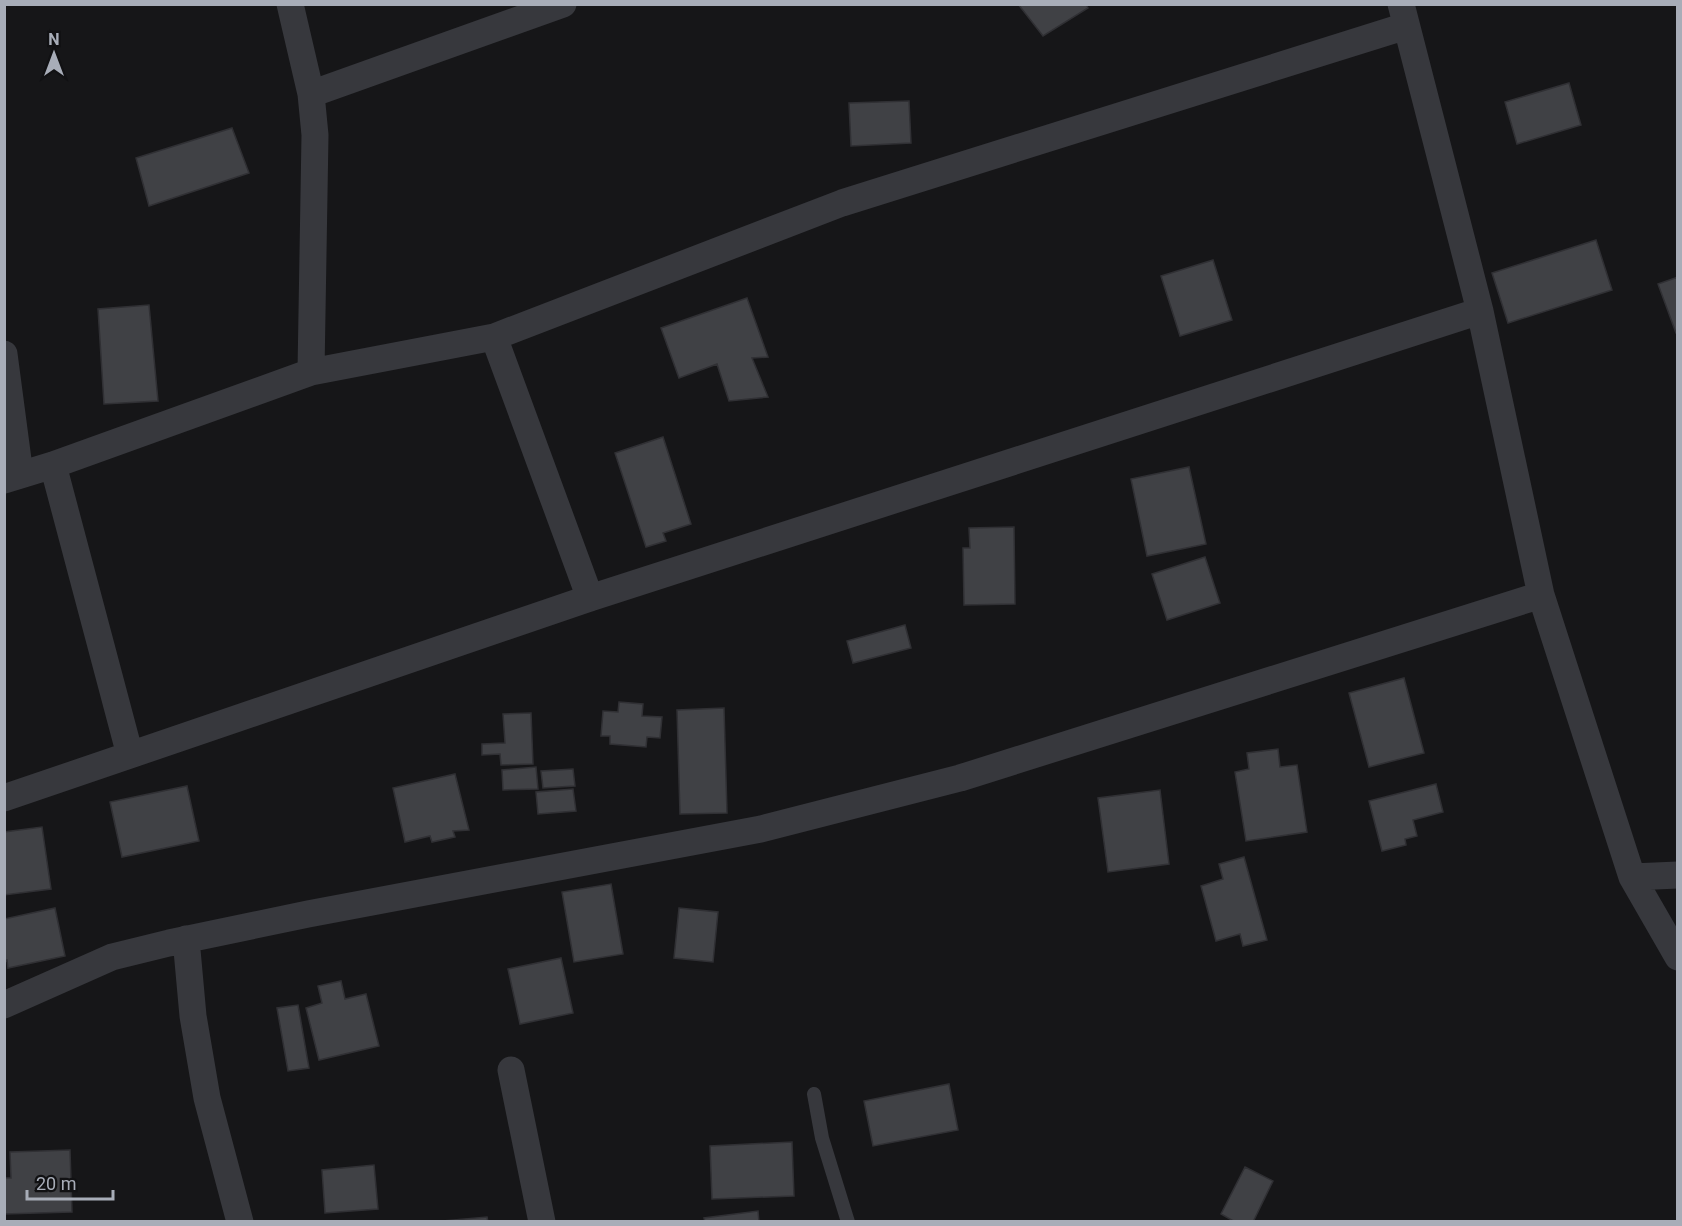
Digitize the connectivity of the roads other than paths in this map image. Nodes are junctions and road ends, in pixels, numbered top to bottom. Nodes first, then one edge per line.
1 (290, 4) edge
2 (563, 4) edge
3 (1404, 15) edge
4 (311, 94) junction
5 (1480, 311) junction
6 (494, 337) junction
7 (4, 354) edge
8 (311, 372) junction
9 (54, 465) junction
10 (12, 477) edge
11 (1540, 595) junction
12 (590, 598) junction
13 (130, 755) junction
14 (4, 798) edge
15 (1677, 875) edge
16 (1632, 877) junction
17 (186, 939) junction
18 (1677, 957) edge
19 (4, 1005) edge
20 (511, 1070) dead end
21 (814, 1094) dead end
22 (240, 1221) edge
23 (542, 1221) edge
24 (848, 1221) edge

1 - 4 street
2 - 4 street
3 - 5 street
3 - 6 street
4 - 8 street
5 - 11 street
5 - 12 street
6 - 8 street
6 - 12 street
7 - 10 street
8 - 9 street
9 - 10 street
9 - 13 street
11 - 16 street
11 - 17 street
12 - 13 street
13 - 14 street
15 - 16 street
16 - 18 street
17 - 19 street
17 - 22 street
20 - 23 street
21 - 24 lane

